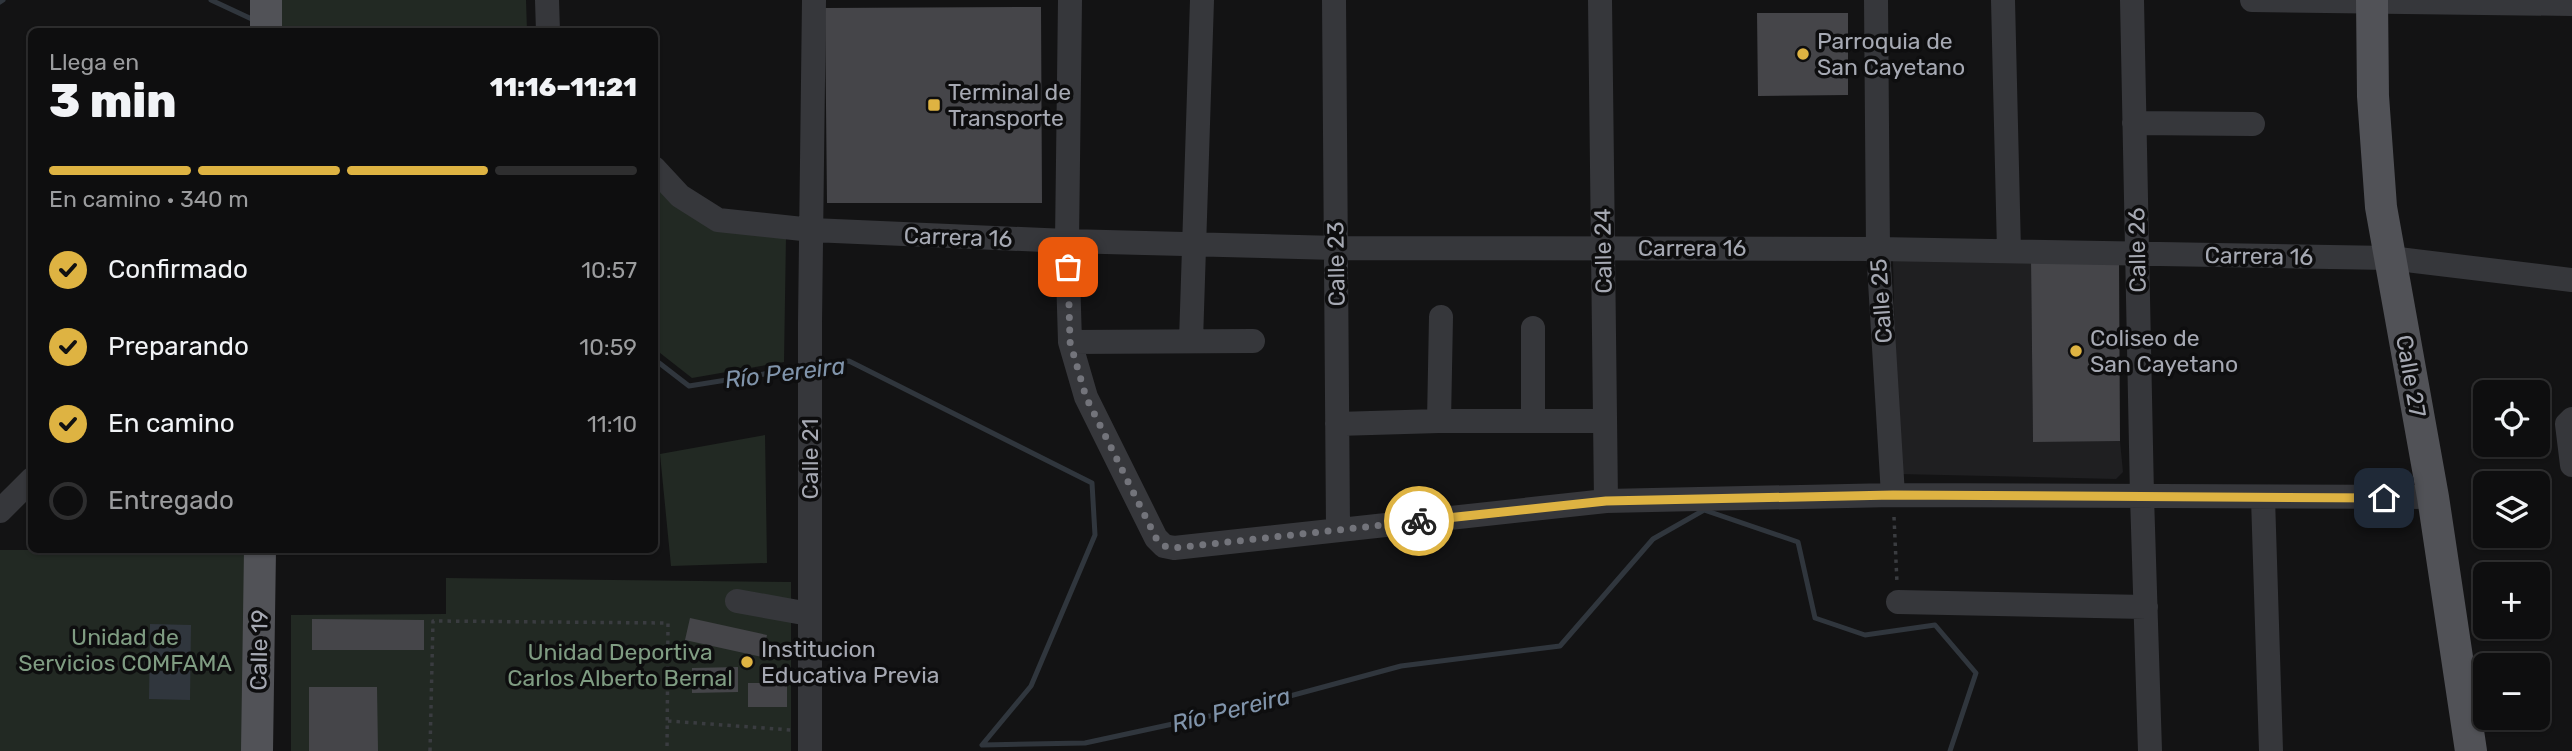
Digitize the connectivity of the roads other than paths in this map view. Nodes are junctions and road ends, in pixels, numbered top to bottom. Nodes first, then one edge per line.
1 (547, 0) edge
2 (814, 0) edge
3 (1070, 0) edge
4 (1202, 0) edge
5 (1334, 0) edge
6 (1600, 0) edge
7 (1876, 0) edge
8 (2003, 0) edge
9 (2132, 0) edge
10 (2252, 0) edge
11 (2372, 1) edge
12 (2572, 4) edge
13 (548, 28) edge
14 (2134, 123) junction
15 (2253, 124) dead end
16 (658, 172) edge
17 (812, 230) junction
18 (1067, 241) junction
19 (1193, 244) junction
20 (1336, 247) junction
21 (1604, 247) junction
22 (1878, 249) junction
23 (2009, 251) junction
24 (2137, 253) junction
25 (2390, 258) junction
26 (2572, 280) edge
27 (1440, 317) dead end
28 (1533, 328) dead end
29 (1191, 341) junction
30 (1254, 341) dead end
31 (1070, 342) junction
32 (2572, 419) edge
33 (1439, 421) junction
34 (1533, 421) junction
35 (1605, 421) junction
36 (1337, 424) junction
37 (2572, 465) edge
38 (28, 483) edge
39 (1893, 495) junction
40 (2142, 496) junction
41 (2263, 498) junction
42 (2432, 498) junction
43 (1606, 501) junction
44 (0, 511) edge
45 (1338, 529) junction
46 (260, 553) edge
47 (737, 601) dead end
48 (1898, 602) road end
49 (2146, 607) junction
50 (809, 614) junction
51 (810, 741) edge
52 (257, 751) edge
53 (2151, 751) edge
54 (2271, 751) edge
55 (2471, 751) edge

1 - 13 street
2 - 17 street, Calle 21
3 - 18 street
4 - 19 street
5 - 20 street, Calle 23
6 - 21 street, Calle 24
7 - 22 street, Calle 25
8 - 23 street
9 - 14 street, Calle 26
10 - 11 street
11 - 12 street
11 - 25 main road, Calle 27
14 - 15 street
14 - 24 street, Calle 26
16 - 17 street, Carrera 16
17 - 18 street, Carrera 16
17 - 50 street, Calle 21
18 - 19 street, Carrera 16
18 - 31 street
19 - 20 street, Carrera 16
19 - 29 street
20 - 21 street, Carrera 16
20 - 36 street, Calle 23
21 - 22 street, Carrera 16
21 - 35 street, Calle 24
22 - 23 street, Carrera 16
22 - 39 street, Calle 25
23 - 24 street, Carrera 16
24 - 25 street, Carrera 16
24 - 40 street, Calle 26
25 - 26 street, Carrera 16
25 - 42 main road, Calle 27
27 - 33 street
28 - 34 street
29 - 30 street
29 - 31 street
31 - 45 street
32 - 37 street
33 - 34 street
33 - 36 street
34 - 35 street
35 - 43 street, Calle 24
36 - 45 street, Calle 23
38 - 44 street
39 - 40 street
39 - 43 street
40 - 41 street
40 - 49 street, Calle 26
41 - 42 street
41 - 54 street
42 - 55 main road, Calle 27
43 - 45 street
46 - 52 main road, Calle 19
47 - 50 street
48 - 49 street
49 - 53 street, Calle 26
50 - 51 street, Calle 21

